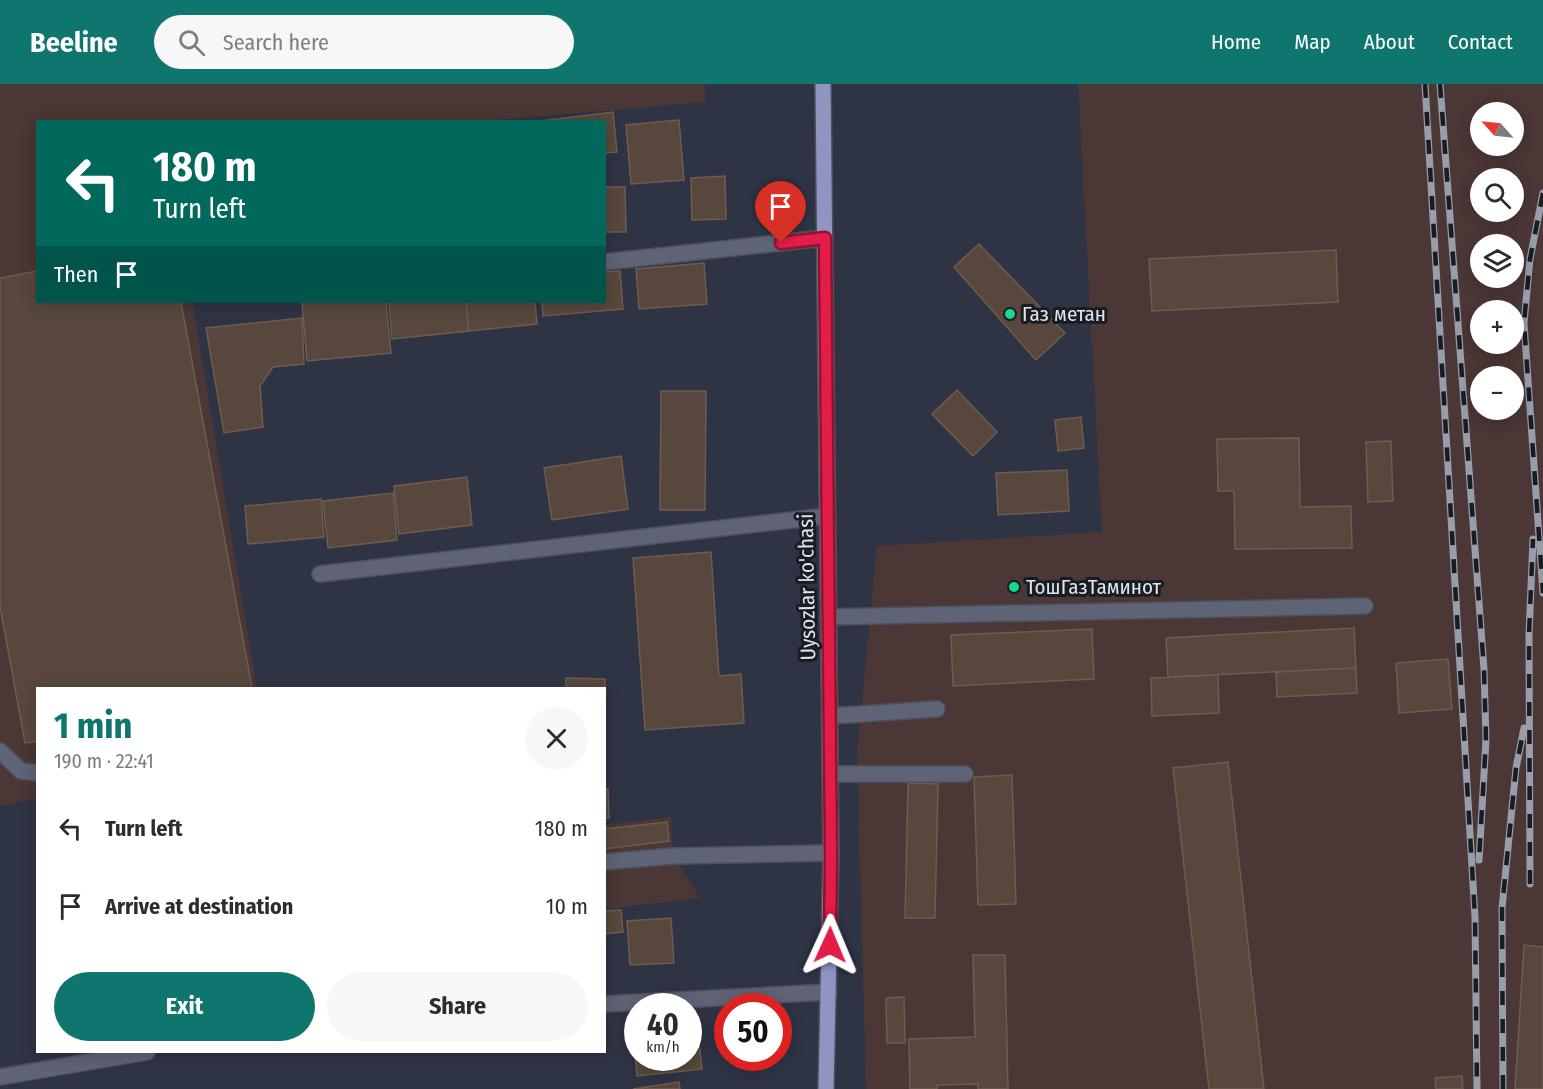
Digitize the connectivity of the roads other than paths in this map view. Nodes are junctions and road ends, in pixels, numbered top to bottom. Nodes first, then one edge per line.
1 (823, 84) edge
2 (825, 238) junction
3 (606, 262) edge
4 (827, 516) junction
5 (320, 574) dead end
6 (1365, 606) dead end
7 (828, 617) junction
8 (937, 709) dead end
9 (830, 716) junction
10 (0, 752) edge
11 (36, 773) edge
12 (830, 774) junction
13 (965, 774) dead end
14 (831, 853) junction
15 (606, 862) edge
16 (829, 992) junction
17 (606, 1004) edge
18 (141, 1053) edge
19 (0, 1077) edge
20 (826, 1089) edge

1 - 2 main road, Uysozlar ko'chasi
2 - 3 street
2 - 4 main road, Uysozlar ko'chasi
4 - 5 street
4 - 7 main road, Uysozlar ko'chasi
6 - 7 street
7 - 9 main road, Uysozlar ko'chasi
8 - 9 street
9 - 12 main road, Uysozlar ko'chasi
10 - 11 street
12 - 13 street
12 - 14 main road, Uysozlar ko'chasi
14 - 15 street
14 - 16 main road, Uysozlar ko'chasi
16 - 17 street
16 - 20 main road, Uysozlar ko'chasi
18 - 19 street

